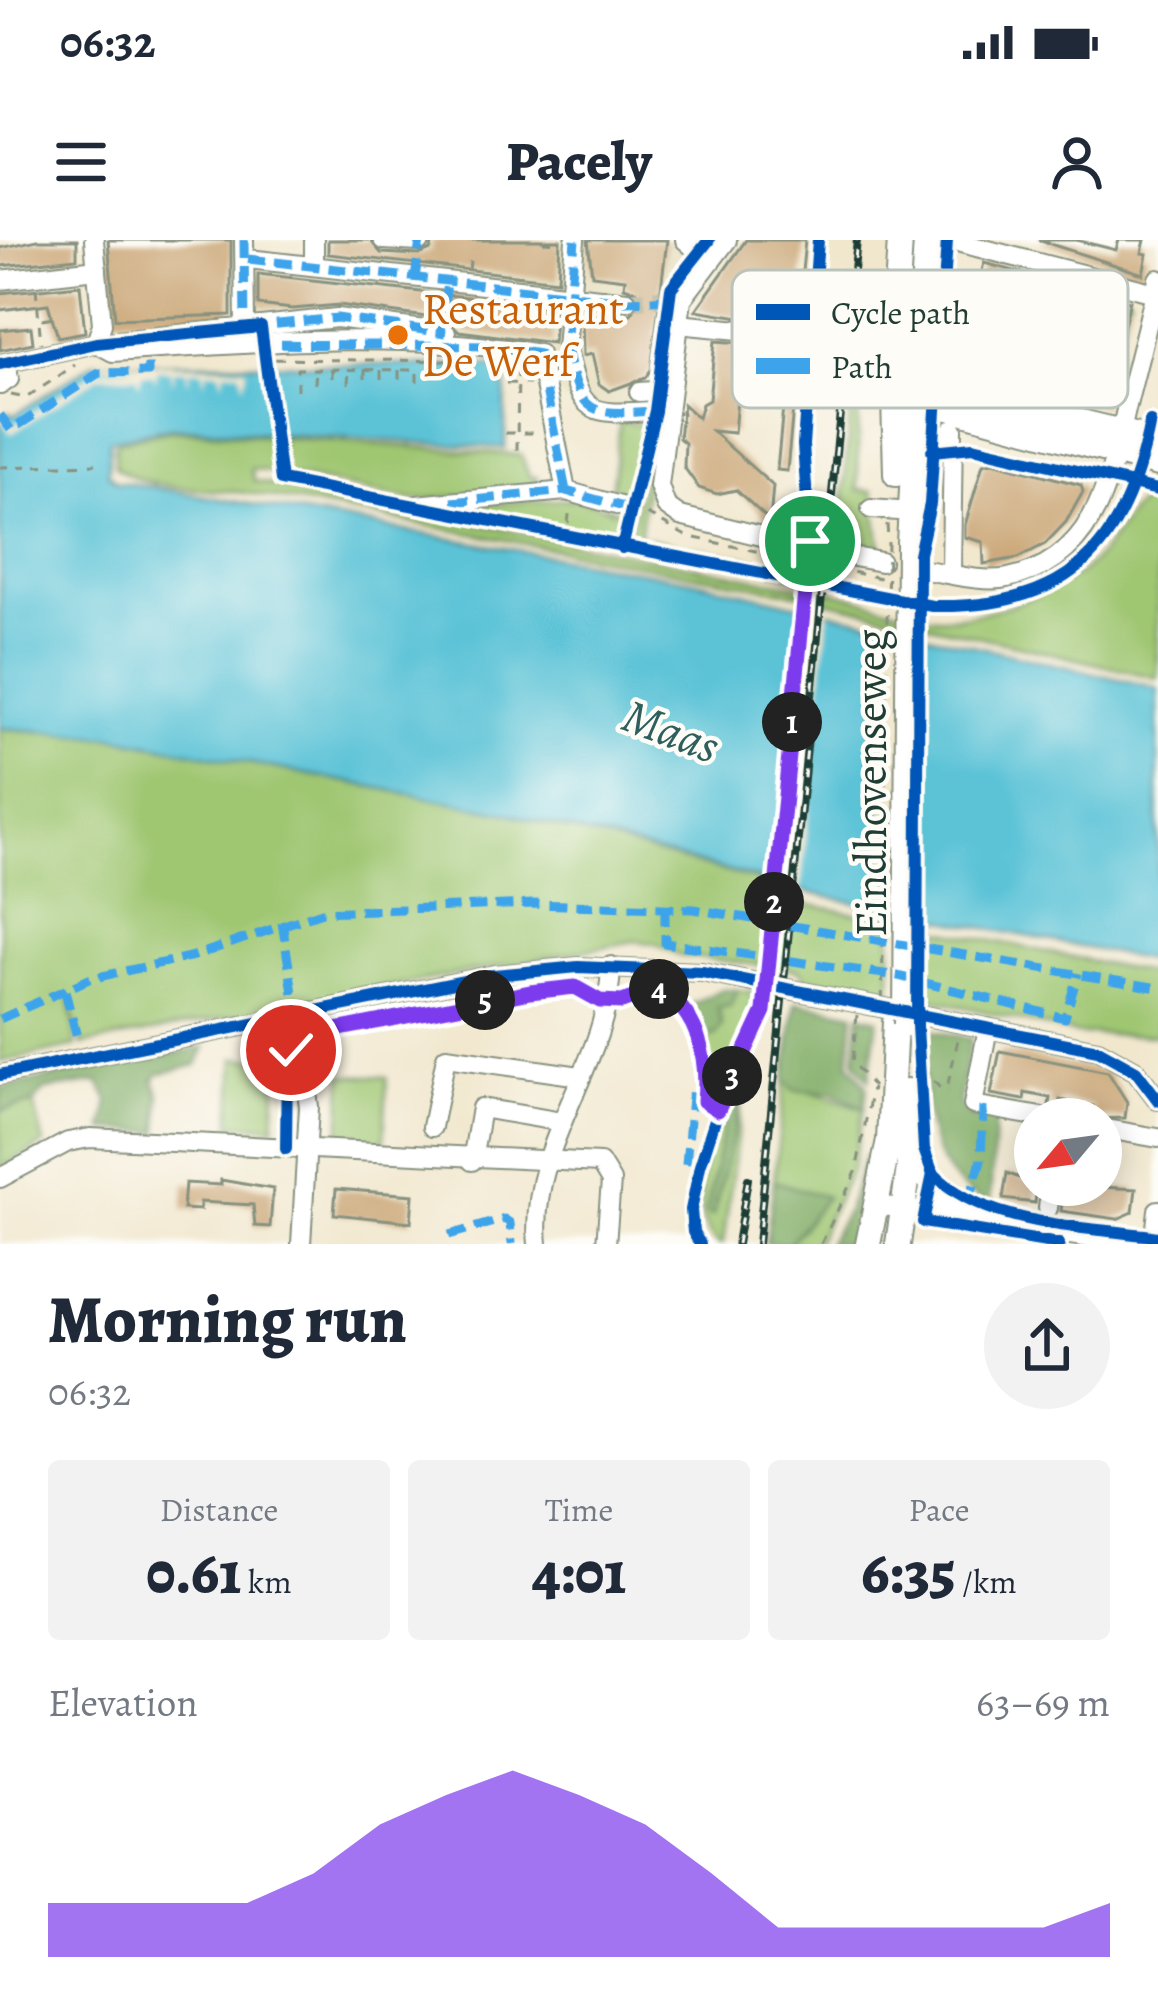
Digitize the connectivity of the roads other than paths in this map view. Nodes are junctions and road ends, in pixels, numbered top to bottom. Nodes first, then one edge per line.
1 (94, 240) edge
2 (314, 240) edge
3 (383, 240) edge
4 (575, 240) edge
5 (685, 240) edge
6 (727, 240) edge
7 (900, 240) edge
8 (926, 240) edge
9 (420, 241) edge
10 (961, 243) dead end
11 (246, 249) edge
12 (709, 261) junction
13 (314, 266) junction
14 (97, 268) junction
15 (903, 270) edge
16 (924, 270) edge
17 (1068, 270) edge
18 (415, 279) junction
19 (0, 280) edge
20 (447, 282) junction
21 (1156, 292) edge
22 (573, 295) junction
23 (660, 298) tunnel mouth
24 (682, 299) junction
25 (627, 301) tunnel mouth
26 (444, 305) tunnel mouth
27 (678, 324) junction
28 (346, 326) junction
29 (256, 329) junction
30 (732, 329) edge
31 (378, 344) junction
32 (461, 344) junction
33 (111, 351) junction
34 (3, 364) edge
35 (555, 368) junction
36 (0, 386) edge
37 (668, 390) junction
38 (639, 392) dead end
39 (1128, 406) edge
40 (912, 408) edge
41 (912, 408) edge
42 (987, 408) edge
43 (1127, 408) edge
44 (655, 411) dead end
45 (953, 429) dead end
46 (1158, 441) edge
47 (1119, 442) junction
48 (1158, 464) edge
49 (566, 491) junction
50 (416, 505) dead end
51 (631, 509) dead end
52 (871, 509) dead end
53 (898, 512) junction
54 (898, 542) junction
55 (805, 550) tunnel mouth
56 (838, 554) tunnel mouth
57 (881, 562) dead end
58 (925, 570) dead end
59 (947, 582) junction
60 (611, 966) junction
61 (297, 1015) junction
62 (894, 1021) junction
63 (988, 1028) junction
64 (0, 1075) edge
65 (580, 1076) junction
66 (1158, 1100) edge
67 (1014, 1112) edge
68 (562, 1122) junction
69 (432, 1127) dead end
70 (1122, 1132) edge
71 (1158, 1138) edge
72 (307, 1150) junction
73 (909, 1154) junction
74 (547, 1160) junction
75 (472, 1161) junction
76 (0, 1178) edge
77 (878, 1204) junction
78 (905, 1210) junction
79 (1158, 1210) edge
80 (984, 1233) edge
81 (301, 1244) edge
82 (538, 1244) edge
83 (606, 1244) edge
84 (868, 1244) edge
85 (898, 1244) edge
86 (1128, 1244) edge
87 (1154, 1244) edge

1 - 14 street
2 - 13 street
3 - 9 street
4 - 22 street
5 - 12 street
6 - 12 street
7 - 15 main road, Eindhovenseweg
8 - 16 main road, Eindhovenseweg
9 - 18 street
10 - 17 street
11 - 13 street
11 - 29 street
12 - 24 street
13 - 18 street
14 - 19 street
14 - 33 street
18 - 20 street
20 - 22 street
20 - 26 street
21 - 39 street
22 - 25 street
22 - 35 street
23 - 24 street
24 - 27 street
27 - 30 street
27 - 37 street
28 - 29 street
28 - 31 street
28 - 32 street
29 - 33 street
31 - 32 street
31 - 33 street
32 - 35 street
33 - 34 street
34 - 36 street
35 - 44 street
35 - 49 street
37 - 38 street
37 - 55 street
40 - 53 main road, Eindhovenseweg
41 - 54 main road, Eindhovenseweg
42 - 47 main road
43 - 47 street
45 - 59 street
46 - 47 main road
47 - 48 main road
47 - 59 street
49 - 50 street
49 - 51 street
52 - 53 street
53 - 54 main road, Eindhovenseweg
54 - 62 main road, Eindhovenseweg
56 - 57 street
58 - 59 street
60 - 61 street
60 - 63 street
60 - 65 street
61 - 64 street
61 - 72 street
62 - 73 main road, Eindhovenseweg
62 - 77 main road, Eindhovenseweg
63 - 66 street
63 - 67 street
65 - 68 street
65 - 69 street
68 - 74 street
68 - 75 street
70 - 71 street
72 - 75 street
72 - 76 street
72 - 81 street
73 - 78 main road, Eindhovenseweg
73 - 80 main road
74 - 75 street
74 - 82 street
74 - 83 street
77 - 78 street
77 - 84 main road, Eindhovenseweg
78 - 80 street
78 - 85 main road, Eindhovenseweg
79 - 87 street
80 - 86 street

